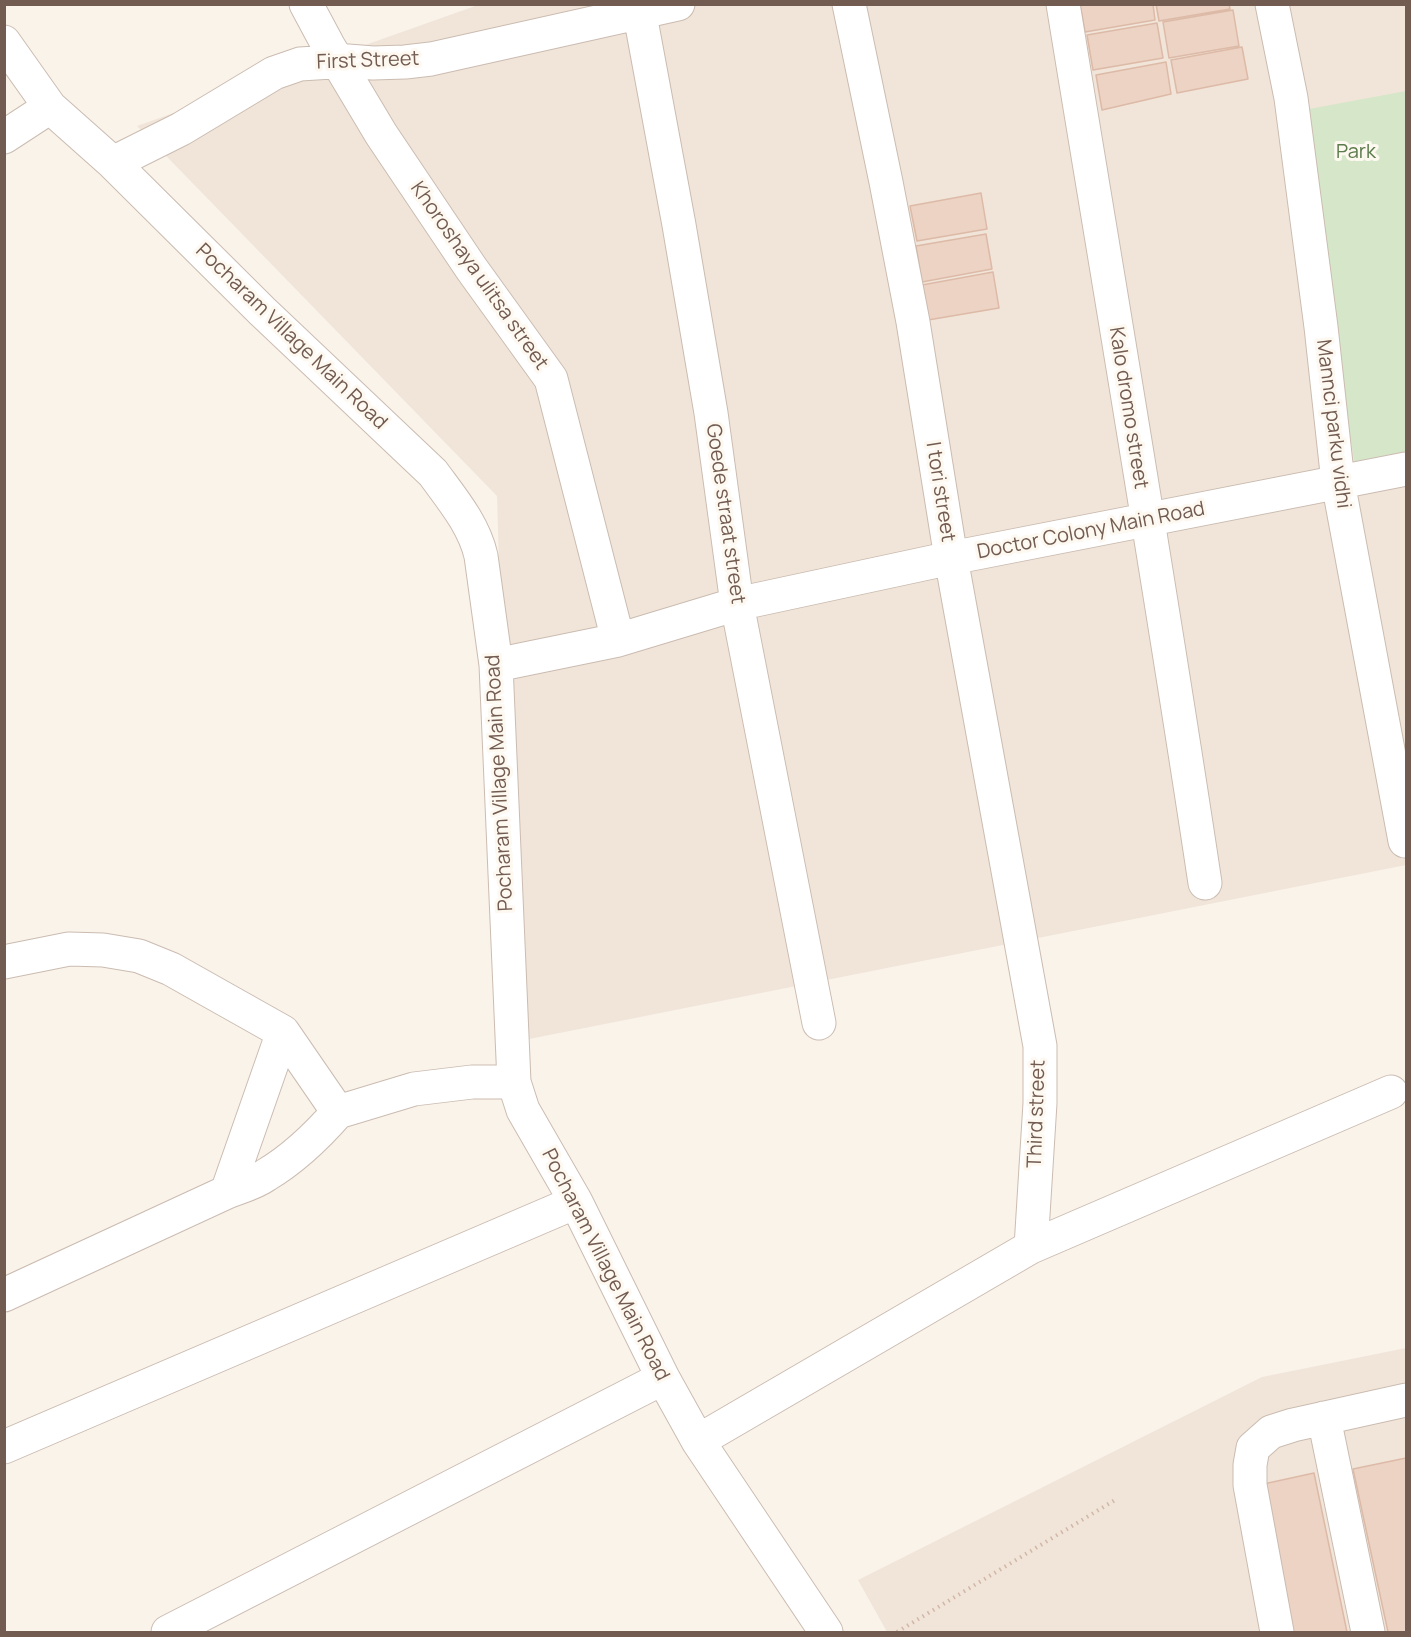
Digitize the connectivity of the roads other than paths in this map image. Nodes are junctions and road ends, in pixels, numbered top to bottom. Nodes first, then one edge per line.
1 (306, 4) edge
2 (678, 4) edge
3 (849, 4) edge
4 (1063, 4) edge
5 (1272, 4) edge
6 (639, 9) edge
7 (4, 42) edge
8 (339, 61) junction
9 (50, 106) junction
10 (4, 137) edge
11 (113, 163) junction
12 (1407, 470) edge
13 (1338, 482) junction
14 (1146, 521) junction
15 (951, 558) junction
16 (737, 604) junction
17 (618, 640) junction
18 (496, 665) junction
19 (1405, 841) edge
20 (1205, 883) dead end
21 (4, 962) edge
22 (1029, 981) joint
23 (819, 1023) dead end
24 (283, 1032) junction
25 (514, 1082) junction
26 (1391, 1092) dead end
27 (338, 1112) junction
28 (227, 1192) junction
29 (576, 1202) junction
30 (1031, 1247) junction
31 (4, 1295) edge
32 (663, 1378) junction
33 (1407, 1400) edge
34 (1324, 1418) junction
35 (698, 1441) junction
36 (4, 1447) edge
37 (168, 1632) edge
38 (826, 1632) edge
39 (1277, 1632) edge
40 (1368, 1632) edge

1 - 8 street, Khoroshaya ulitsa street
2 - 6 street, First Street
3 - 15 street, I tori street
4 - 14 street, Kalo dromo street
5 - 13 street, Mannci parku vidhi
6 - 8 street, First Street
6 - 16 street, Goede straat street
7 - 9 street, Pocharam Village Main Road
8 - 11 street, First Street
8 - 17 street, Khoroshaya ulitsa street
9 - 10 street
9 - 11 street, Pocharam Village Main Road
11 - 18 street, Pocharam Village Main Road
12 - 13 street, Doctor Colony Main Road
13 - 14 street, Doctor Colony Main Road
13 - 19 street, Mannci parku vidhi
14 - 15 street, Doctor Colony Main Road
14 - 20 street, Kalo dromo street
15 - 16 street, Doctor Colony Main Road
15 - 22 street, I tori street
16 - 17 street, Doctor Colony Main Road
16 - 23 street, Goede straat street
17 - 18 street, Doctor Colony Main Road
18 - 25 street, Pocharam Village Main Road
21 - 24 street
22 - 30 street, Third street
24 - 27 street
24 - 28 street
25 - 27 street
25 - 29 street, Pocharam Village Main Road
26 - 30 street
27 - 28 street
28 - 31 street
29 - 32 street, Pocharam Village Main Road
29 - 36 street
30 - 35 street
32 - 35 street, Pocharam Village Main Road
32 - 37 street
33 - 34 street
34 - 39 street
34 - 40 street
35 - 38 street, Pocharam Village Main Road

